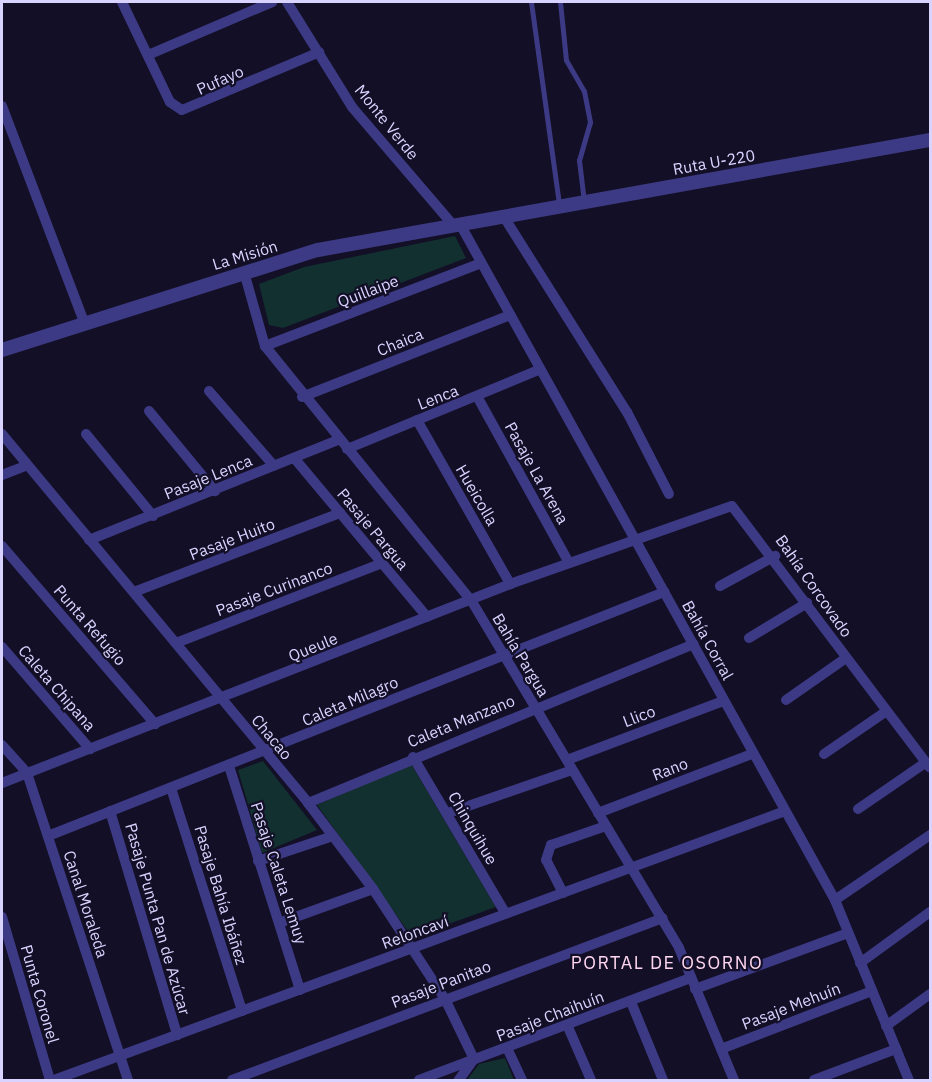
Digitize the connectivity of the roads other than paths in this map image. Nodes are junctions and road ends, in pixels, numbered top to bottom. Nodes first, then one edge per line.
1 (123, 2) edge
2 (272, 2) edge
3 (287, 2) edge
4 (531, 2) edge
5 (560, 2) edge
6 (319, 52) junction
7 (148, 55) junction
8 (2, 106) edge
9 (930, 140) edge
10 (584, 202) junction
11 (559, 207) junction
12 (504, 217) junction
13 (457, 224) junction
14 (481, 263) junction
15 (244, 272) junction
16 (510, 315) junction
17 (86, 324) junction
18 (265, 346) junction
19 (2, 350) edge
20 (539, 370) junction
21 (209, 391) dead end
22 (302, 397) junction
23 (478, 398) junction
24 (149, 411) dead end
25 (417, 420) junction
26 (2, 434) edge
27 (86, 434) dead end
28 (338, 440) junction
29 (346, 449) junction
30 (295, 459) junction
31 (26, 466) junction
32 (274, 466) junction
33 (2, 474) edge
34 (215, 491) junction
35 (669, 494) dead end
36 (340, 513) junction
37 (153, 516) junction
38 (635, 539) junction
39 (88, 540) junction
40 (2, 546) edge
41 (775, 556) junction
42 (382, 563) junction
43 (569, 563) junction
44 (510, 584) junction
45 (720, 586) dead end
46 (134, 592) junction
47 (664, 592) junction
48 (471, 600) junction
49 (807, 603) junction
50 (427, 617) junction
51 (749, 638) dead end
52 (176, 643) junction
53 (693, 644) junction
54 (2, 647) edge
55 (502, 653) junction
56 (846, 658) junction
57 (222, 699) junction
58 (723, 700) junction
59 (786, 700) dead end
60 (535, 708) junction
61 (885, 712) junction
62 (155, 724) junction
63 (2, 745) edge
64 (90, 749) junction
65 (265, 752) junction
66 (752, 753) junction
67 (824, 754) dead end
68 (413, 757) junction
69 (569, 765) junction
70 (229, 766) junction
71 (928, 766) edge
72 (27, 773) junction
73 (2, 783) edge
74 (171, 788) junction
75 (308, 803) junction
76 (858, 809) dead end
77 (110, 811) junction
78 (785, 811) junction
79 (448, 813) junction
80 (598, 813) junction
81 (606, 826) junction
82 (930, 835) edge
83 (48, 836) junction
84 (333, 836) junction
85 (258, 861) junction
86 (631, 868) junction
87 (373, 890) junction
88 (563, 893) junction
89 (835, 900) junction
90 (930, 912) edge
91 (506, 914) junction
92 (2, 917) edge
93 (662, 918) junction
94 (279, 923) junction
95 (848, 933) junction
96 (412, 949) junction
97 (860, 963) junction
98 (691, 978) junction
99 (695, 989) junction
100 (300, 990) junction
101 (872, 991) junction
102 (930, 994) edge
103 (445, 999) junction
104 (631, 1002) junction
105 (242, 1011) junction
106 (886, 1026) junction
107 (568, 1027) junction
108 (177, 1035) junction
109 (721, 1049) junction
110 (896, 1049) junction
111 (508, 1050) junction
112 (120, 1056) junction
113 (474, 1059) junction
114 (52, 1080) edge
115 (128, 1080) edge
116 (232, 1080) edge
117 (419, 1080) edge
118 (459, 1080) edge
119 (522, 1080) edge
120 (591, 1080) edge
121 (663, 1080) edge
122 (734, 1080) edge
123 (814, 1080) edge
124 (909, 1080) edge

1 - 7 street, Pufayo
2 - 7 street
3 - 6 street, Monte Verde
4 - 11 lane
5 - 10 lane
6 - 7 street, Pufayo
6 - 13 street, Monte Verde
8 - 17 street
9 - 10 street, Ruta U-220
10 - 11 street, Ruta U-220
11 - 12 street, Ruta U-220
12 - 13 street, La Misión
12 - 35 street
13 - 14 street, Bahía Corral
13 - 15 street, La Misión
14 - 16 street, Bahía Corral
14 - 18 street, Quillaipe
15 - 17 street, La Misión
15 - 18 street, Bahía Pargua
16 - 20 street, Bahía Corral
16 - 22 street, Chaica
17 - 19 street, La Misión
18 - 22 street, Bahía Pargua
20 - 23 street, Lenca
20 - 38 street, Bahía Corral
21 - 32 street
22 - 28 street, Bahía Pargua
23 - 25 street, Lenca
23 - 43 street, Pasaje La Arena
24 - 34 street
25 - 29 street, Lenca
25 - 44 street, Hueicolla
26 - 31 street, Chacao
27 - 37 street
28 - 29 street, Bahía Pargua
28 - 30 street, Pasaje Lenca
29 - 48 street, Bahía Pargua
30 - 32 street, Pasaje Lenca
30 - 36 street, Pasaje Pargua
31 - 33 street
31 - 39 street, Chacao
32 - 34 street, Pasaje Lenca
34 - 37 street, Pasaje Lenca
36 - 42 street, Pasaje Pargua
36 - 46 street, Pasaje Huito
37 - 39 street, Pasaje Lenca
38 - 41 street, Bahía Corcovado
38 - 43 street, Queule
38 - 47 street, Bahía Corral
39 - 46 street, Chacao
40 - 62 street, Punta Refugio
41 - 45 street
41 - 49 street, Bahía Corcovado
42 - 50 street, Pasaje Pargua
42 - 52 street, Pasaje Curinanco
43 - 44 street, Queule
44 - 48 street, Queule
46 - 52 street, Chacao
47 - 53 street, Bahía Corral
47 - 55 street, Caleta Milagro
48 - 50 street, Queule
48 - 55 street, Bahía Pargua
49 - 51 street
49 - 56 street, Bahía Corcovado
50 - 57 street, Queule
52 - 57 street, Chacao
53 - 58 street, Bahía Corral
53 - 60 street, Caleta Manzano
54 - 64 street, Caleta Chipana
55 - 60 street, Bahía Pargua
55 - 65 street, Caleta Milagro
56 - 59 street
56 - 61 street, Bahía Corcovado
57 - 62 street, Queule
57 - 65 street, Chacao
58 - 66 street, Bahía Corral
58 - 69 street, Llico
60 - 68 street, Caleta Manzano
60 - 69 street, Bahía Pargua
61 - 67 street
61 - 71 street, Bahía Corcovado
62 - 64 street, Queule
63 - 72 street, Canal Moraleda
64 - 72 street, Queule
65 - 70 street, Caleta Milagro
65 - 75 street, Chacao
66 - 78 street, Bahía Corral
66 - 80 street, Rano
68 - 75 street, Caleta Manzano
68 - 79 street, Chinquihue
69 - 79 street, Llico
69 - 80 street, Bahía Pargua
70 - 74 street, Caleta Milagro
70 - 85 street, Pasaje Caleta Lemuy
71 - 76 street
72 - 73 street, Queule
72 - 83 street, Canal Moraleda
74 - 77 street, Caleta Milagro
74 - 105 street, Pasaje Bahía Ibáñez
75 - 84 street, Chacao
77 - 83 street, Caleta Milagro
77 - 108 street, Pasaje Punta Pan de Azúcar
78 - 86 street, Reloncaví
78 - 89 street, Bahía Corral
79 - 91 street, Chinquihue
80 - 81 street, Bahía Pargua
81 - 86 street, Bahía Pargua
81 - 88 street
82 - 89 street
83 - 112 street, Canal Moraleda
84 - 85 street
84 - 87 street, Chacao
85 - 94 street, Pasaje Caleta Lemuy
86 - 88 street, Reloncaví
86 - 93 street, Bahía Pargua
87 - 94 street
87 - 96 street, Chacao
88 - 91 street, Reloncaví
89 - 95 street, Bahía Corral
90 - 97 street
91 - 96 street, Reloncaví
92 - 114 street, Punta Coronel
93 - 98 street, Bahía Pargua
93 - 103 street, Pasaje Panitao
94 - 100 street, Pasaje Caleta Lemuy
95 - 97 street, Bahía Corral
95 - 99 street
96 - 100 street, Reloncaví
96 - 103 street, Chacao
97 - 101 street, Bahía Corral
98 - 99 street, Bahía Pargua
98 - 104 street, Pasaje Chaihuín
99 - 109 street, Bahía Pargua
100 - 105 street, Reloncaví
101 - 106 street, Bahía Corral
101 - 109 street, Pasaje Mehuín
102 - 106 street
103 - 113 street, Chacao
103 - 116 street, Pasaje Panitao
104 - 107 street, Pasaje Chaihuín
104 - 121 street
105 - 108 street, Reloncaví
106 - 110 street, Bahía Corral
107 - 111 street, Pasaje Chaihuín
107 - 120 street
108 - 112 street, Reloncaví
109 - 122 street, Bahía Pargua
110 - 123 street
110 - 124 street, Bahía Corral
111 - 113 street, Pasaje Chaihuín
111 - 119 street
112 - 114 street, Reloncaví
112 - 115 street, Canal Moraleda
113 - 117 street, Pasaje Chaihuín
113 - 118 street

